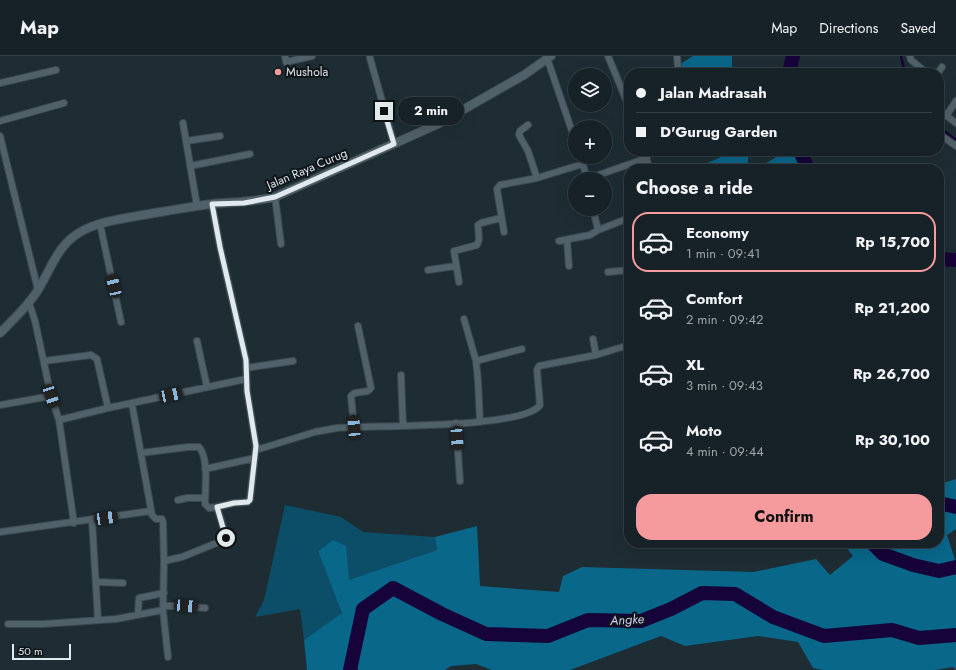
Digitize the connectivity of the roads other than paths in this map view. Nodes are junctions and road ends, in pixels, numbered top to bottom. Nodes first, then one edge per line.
1 (312, 56) edge
2 (608, 56) edge
3 (677, 56) edge
4 (910, 56) edge
5 (549, 57) edge
6 (370, 58) dead end
7 (285, 59) edge
8 (678, 68) edge
9 (921, 68) edge
10 (56, 70) dead end
11 (0, 83) edge
12 (624, 94) edge
13 (956, 101) edge
14 (64, 103) dead end
15 (946, 116) joint
16 (569, 120) edge
17 (0, 121) edge
18 (183, 123) dead end
19 (956, 123) edge
20 (528, 125) dead end
21 (0, 136) edge
22 (220, 136) dead end
23 (944, 138) edge
24 (186, 141) junction
25 (394, 144) junction
26 (956, 146) edge
27 (250, 154) dead end
28 (647, 158) joint
29 (583, 164) joint
30 (630, 164) edge
31 (649, 164) edge
32 (190, 166) junction
33 (624, 166) edge
34 (585, 172) edge
35 (607, 172) edge
36 (536, 178) junction
37 (275, 197) junction
38 (212, 204) junction
39 (196, 206) junction
40 (595, 216) edge
41 (501, 218) junction
42 (624, 220) edge
43 (100, 224) junction
44 (598, 230) junction
45 (504, 232) dead end
46 (567, 240) junction
47 (559, 241) dead end
48 (281, 244) dead end
49 (456, 266) junction
50 (569, 266) dead end
51 (428, 270) dead end
52 (624, 270) edge
53 (608, 272) dead end
54 (459, 282) dead end
55 (38, 290) junction
56 (29, 303) junction
57 (464, 319) dead end
58 (121, 322) dead end
59 (358, 326) dead end
60 (1, 330) edge
61 (593, 339) dead end
62 (197, 341) dead end
63 (624, 347) edge
64 (522, 349) dead end
65 (596, 355) junction
66 (476, 360) junction
67 (44, 361) junction
68 (293, 361) dead end
69 (246, 368) junction
70 (400, 375) dead end
71 (246, 379) junction
72 (207, 387) junction
73 (51, 396) junction
74 (132, 404) junction
75 (0, 405) edge
76 (108, 408) junction
77 (59, 420) junction
78 (480, 422) junction
79 (456, 423) junction
80 (403, 426) junction
81 (354, 427) junction
82 (256, 450) junction
83 (141, 453) junction
84 (255, 458) junction
85 (205, 469) junction
86 (460, 481) dead end
87 (205, 498) junction
88 (178, 500) dead end
89 (217, 507) junction
90 (151, 511) junction
91 (92, 520) junction
92 (74, 523) junction
93 (0, 532) edge
94 (164, 561) junction
95 (97, 582) junction
96 (122, 583) dead end
97 (164, 593) junction
98 (164, 608) junction
99 (205, 608) dead end
100 (138, 614) junction
101 (98, 620) junction
102 (8, 624) dead end
103 (168, 657) dead end

1 - 7 street
2 - 12 street
3 - 8 street
4 - 9 street
5 - 16 street
5 - 25 main road, Jalan Raya Curug
6 - 25 street
10 - 11 street
13 - 15 street
14 - 17 street
15 - 19 street
18 - 24 street
20 - 36 street
21 - 55 street
22 - 24 street
23 - 26 street
24 - 32 street
25 - 37 main road, Jalan Raya Curug
27 - 32 street
28 - 30 street
28 - 31 street
29 - 34 street
29 - 36 street
32 - 39 street
33 - 35 street
36 - 41 street
37 - 38 main road, Jalan Raya Curug
37 - 48 street
38 - 39 main road, Jalan Raya Curug
38 - 69 street
39 - 43 main road, Jalan Raya Curug
40 - 44 street
41 - 45 street
41 - 49 street
42 - 44 street
43 - 55 main road, Jalan Raya Curug
43 - 58 street
44 - 46 street
46 - 47 street
46 - 50 street
49 - 51 street
49 - 54 street
52 - 53 street
55 - 56 main road, Jalan Raya Curug
56 - 60 main road, Jalan Raya Curug
56 - 67 street
57 - 66 street
59 - 81 street
61 - 65 street
62 - 72 street
63 - 65 street
64 - 66 street
65 - 78 street
66 - 78 street
67 - 73 street
67 - 76 street
68 - 69 street
69 - 71 street
70 - 80 street
71 - 72 street
71 - 82 street
72 - 74 street
73 - 75 street
73 - 77 street
74 - 76 street
74 - 83 street
76 - 77 street
77 - 92 street
78 - 79 street
79 - 80 street
79 - 86 street
80 - 81 street
81 - 82 street
82 - 84 street
83 - 85 street
83 - 90 street
84 - 85 street
84 - 89 street
85 - 87 street
87 - 88 street
87 - 89 street
89 - 94 street
90 - 91 street
90 - 94 street
91 - 92 street
91 - 95 street
92 - 93 street
94 - 97 street
95 - 96 street
95 - 101 street
97 - 98 street
97 - 100 street
98 - 99 street
98 - 100 street
98 - 103 street
100 - 101 street
101 - 102 street

